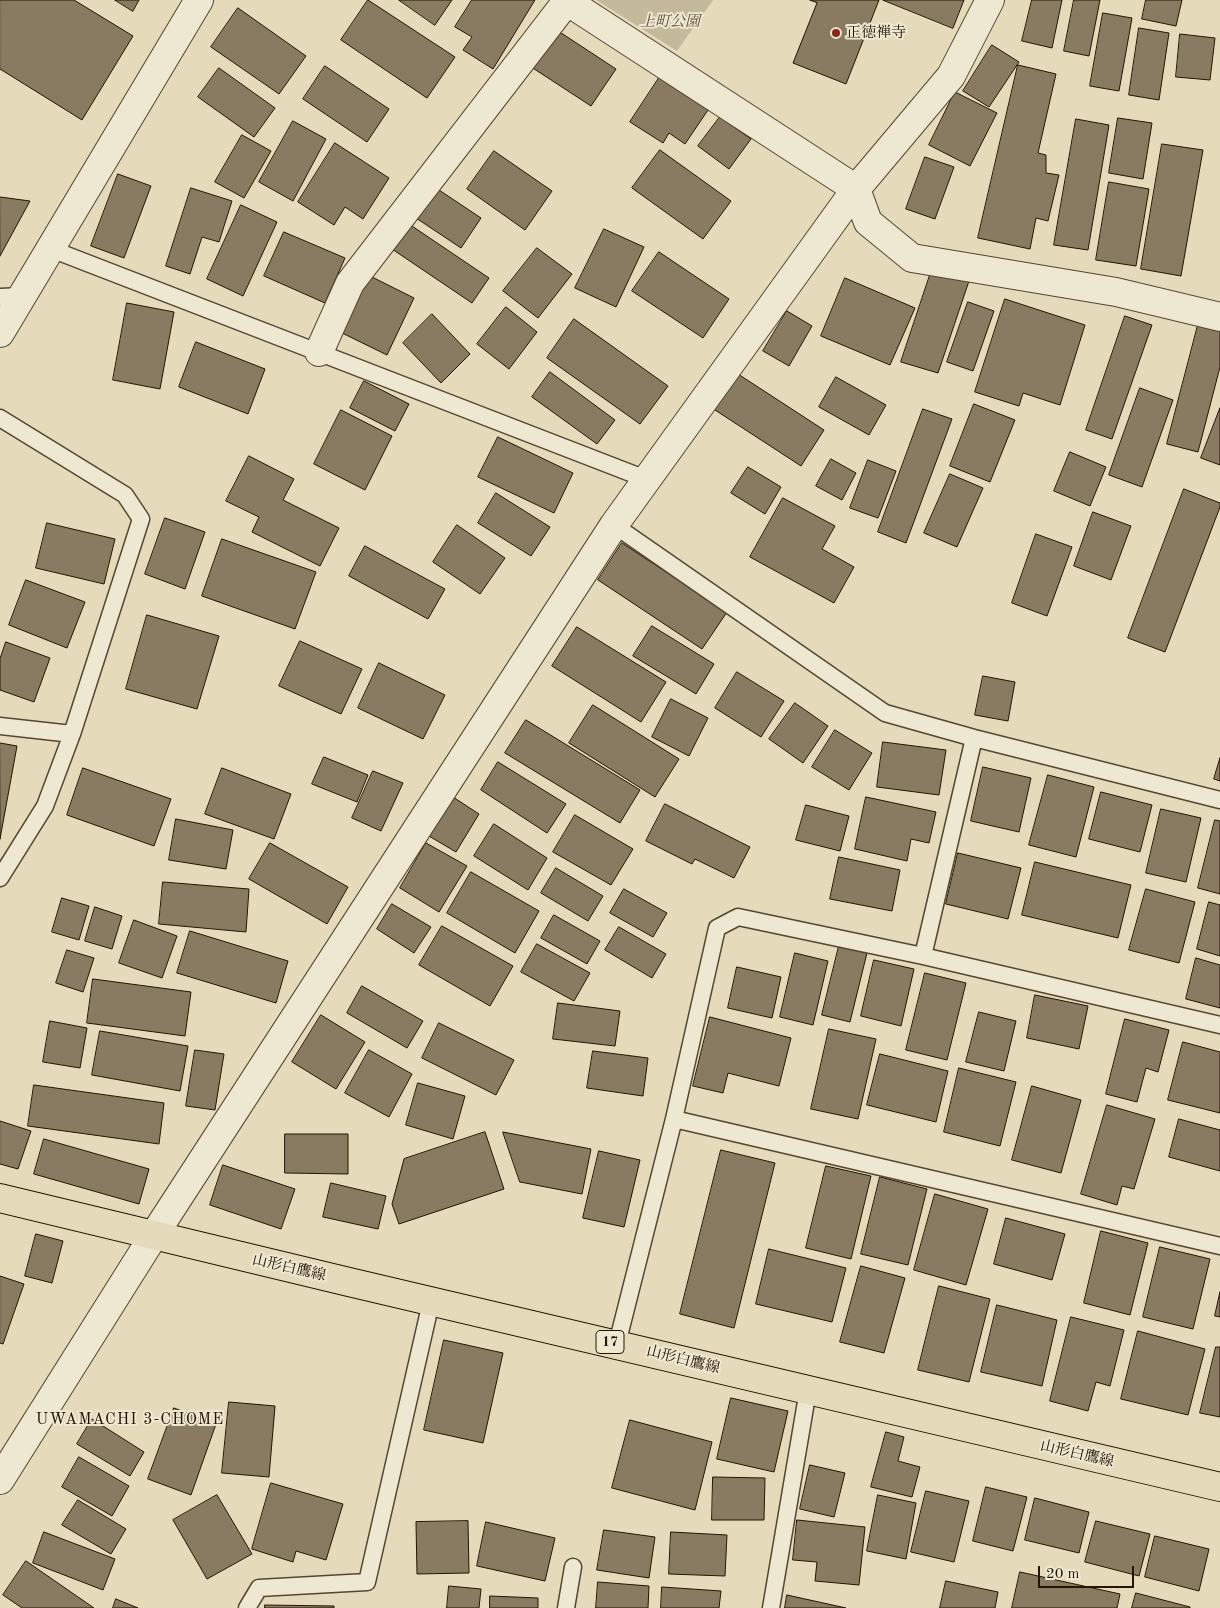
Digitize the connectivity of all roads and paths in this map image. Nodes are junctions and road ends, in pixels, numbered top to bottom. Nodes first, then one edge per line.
1 (199, 0) edge
2 (566, 0) edge
3 (990, 0) edge
4 (856, 189) junction
5 (51, 249) junction
6 (11, 297) edge
7 (1220, 317) edge
8 (0, 333) edge
9 (319, 352) junction
10 (0, 418) edge
11 (646, 479) junction
12 (614, 525) junction
13 (0, 726) edge
14 (72, 734) junction
15 (974, 738) junction
16 (1220, 800) edge
17 (0, 878) edge
18 (923, 956) junction
19 (1220, 1025) edge
20 (674, 1120) junction
21 (0, 1198) edge
22 (154, 1235) junction
23 (1220, 1246) edge
24 (431, 1302) junction
25 (617, 1344) junction
26 (808, 1390) junction
27 (0, 1480) edge
28 (1220, 1487) edge
29 (573, 1566) dead end
30 (247, 1608) edge
31 (566, 1608) edge
32 (771, 1608) edge

1 - 5 street
2 - 4 street
2 - 9 street
3 - 4 street
4 - 7 street
4 - 11 street
5 - 6 street
5 - 9 lane
6 - 8 street
9 - 11 lane
10 - 14 lane
11 - 12 street
12 - 15 lane
12 - 22 street
13 - 14 lane
14 - 17 lane
15 - 16 lane
15 - 18 lane
18 - 19 lane
18 - 20 lane
20 - 23 lane
20 - 25 lane
21 - 22 main road, 山形白鷹線 / 17
22 - 24 main road, 山形白鷹線 / 17
22 - 27 street
24 - 25 main road, 山形白鷹線 / 17
24 - 30 lane
25 - 26 main road, 山形白鷹線 / 17
26 - 28 main road, 山形白鷹線 / 17
26 - 32 lane
29 - 31 lane

